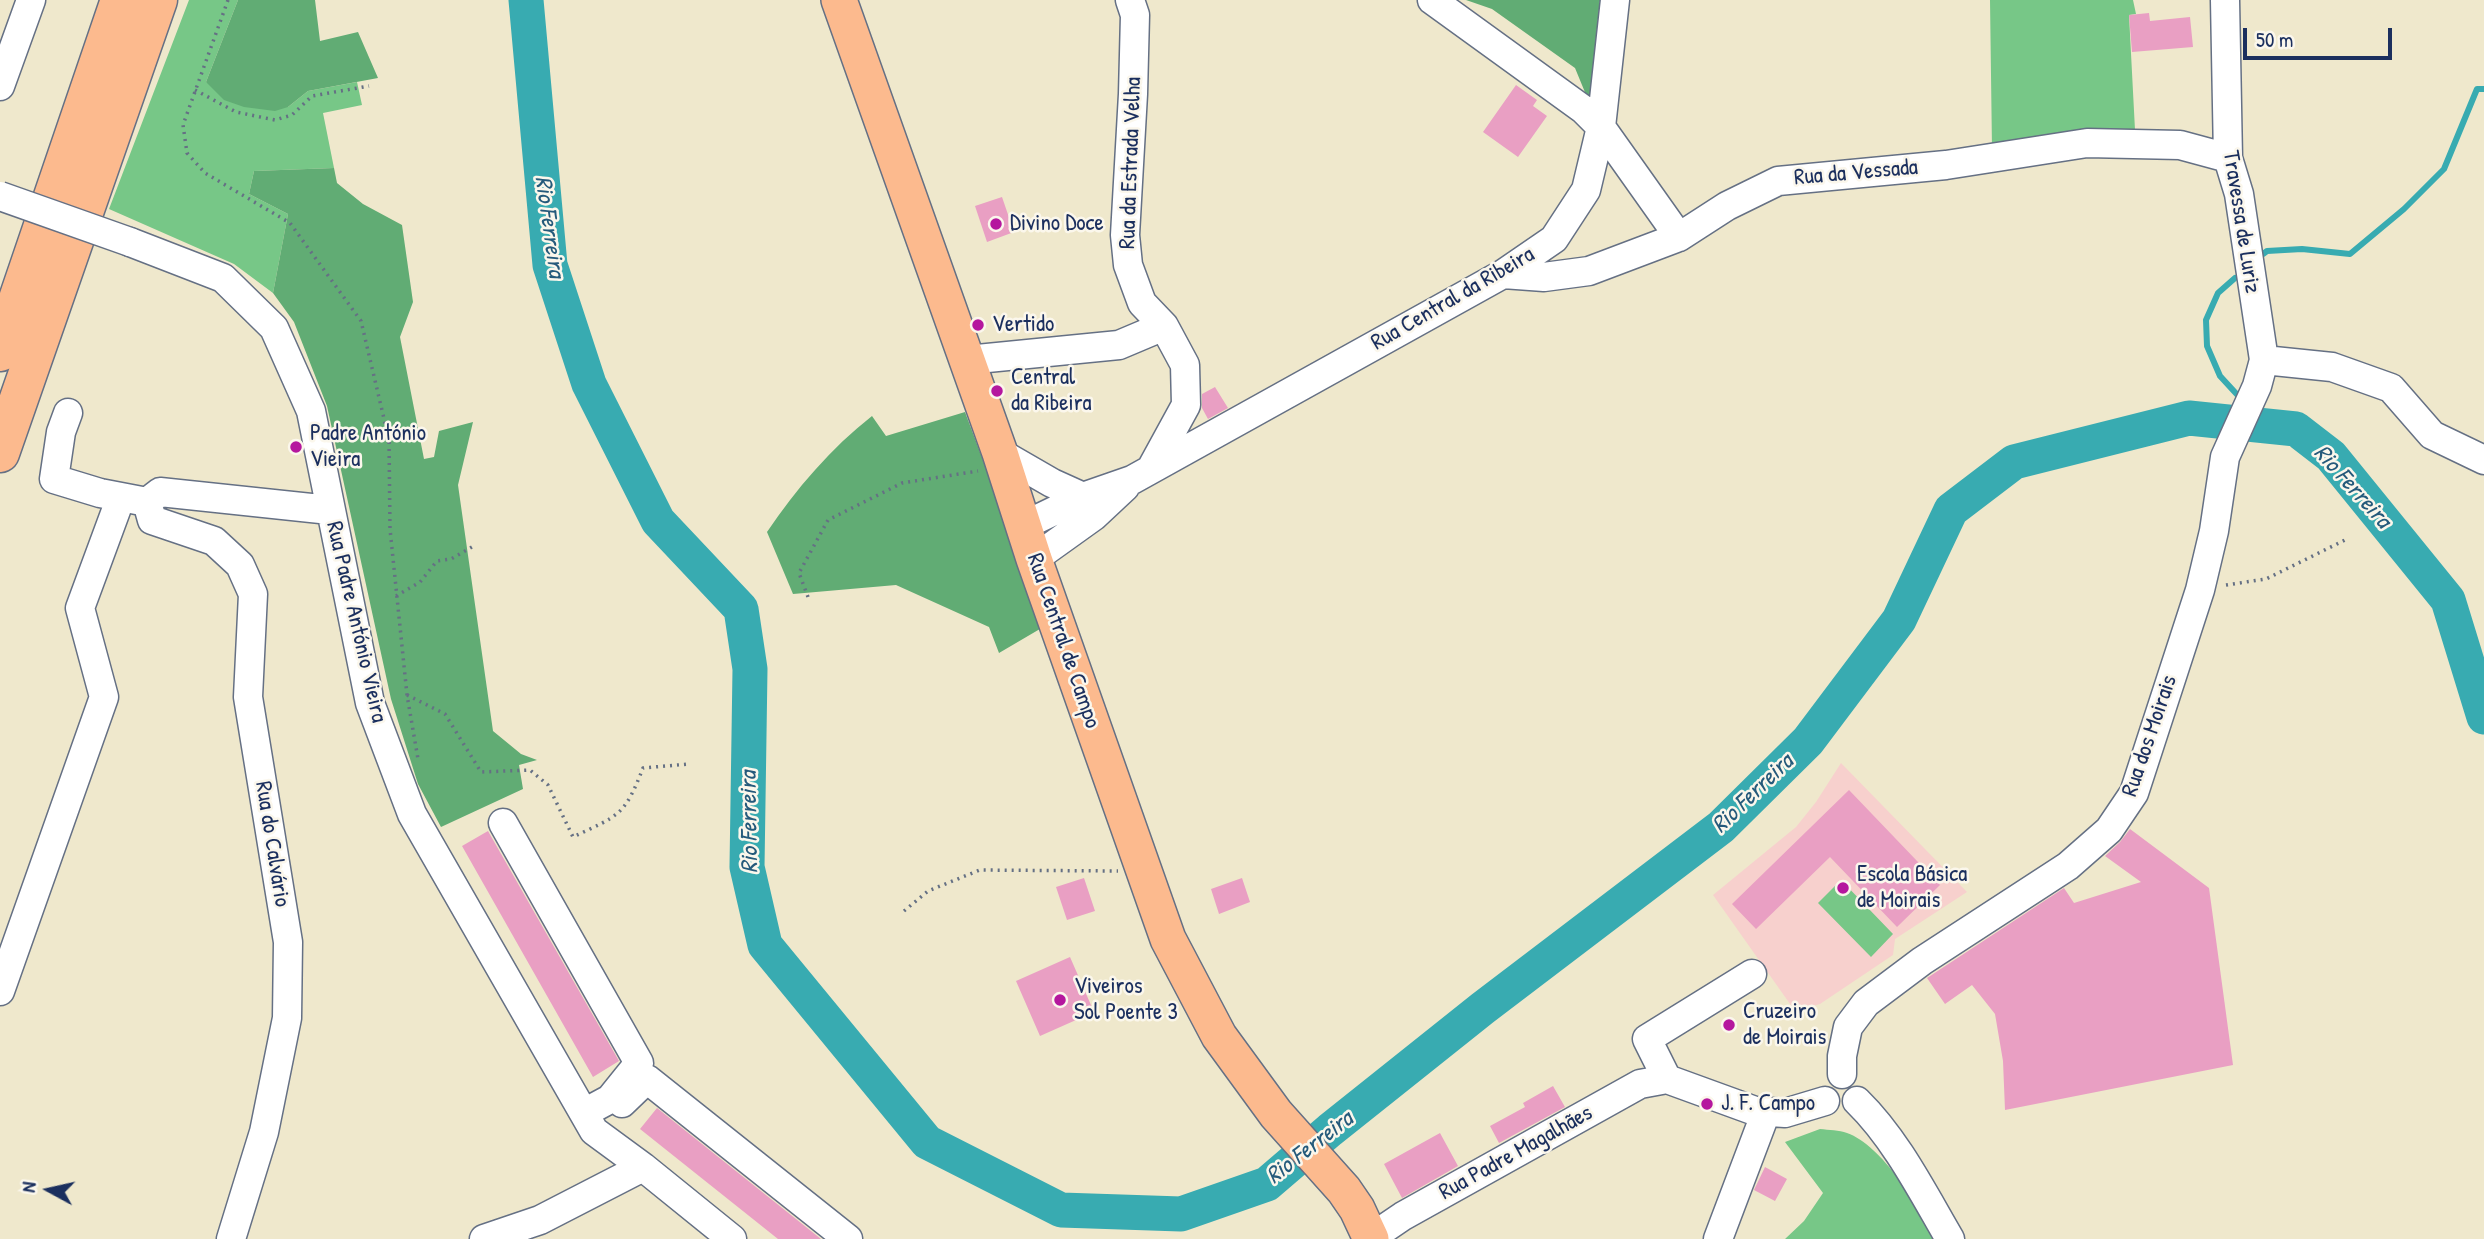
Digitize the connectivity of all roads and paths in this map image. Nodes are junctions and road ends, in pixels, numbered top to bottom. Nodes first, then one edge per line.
1 (30, 0) edge
2 (120, 0) edge
3 (158, 0) edge
4 (839, 0) edge
5 (1130, 0) edge
6 (1432, 0) edge
7 (1615, 0) edge
8 (2225, 0) edge
9 (0, 86) edge
10 (369, 86) dead end
11 (195, 90) dead end
12 (1601, 127) junction
13 (2228, 158) junction
14 (0, 196) edge
15 (1679, 237) junction
16 (1503, 274) junction
17 (1164, 327) junction
18 (0, 352) edge
19 (967, 360) junction
20 (2261, 373) junction
21 (68, 413) dead end
22 (0, 453) edge
23 (1002, 460) junction
24 (2484, 460) edge
25 (1142, 475) junction
26 (1083, 497) junction
27 (134, 499) junction
28 (330, 510) junction
29 (1023, 526) junction
30 (2347, 539) dead end
31 (472, 547) dead end
32 (1034, 559) junction
33 (2200, 590) junction
34 (396, 596) dead end
35 (808, 597) dead end
36 (407, 695) dead end
37 (689, 764) dead end
38 (503, 822) dead end
39 (1144, 871) junction
40 (904, 911) dead end
41 (1752, 974) dead end
42 (0, 991) edge
43 (1842, 1074) junction
44 (1667, 1079) junction
45 (1825, 1101) junction
46 (1857, 1101) junction
47 (1766, 1112) junction
48 (589, 1122) junction
49 (643, 1167) junction
50 (1370, 1238) edge
51 (230, 1239) edge
52 (484, 1239) edge
53 (732, 1239) edge
54 (848, 1239) edge
55 (1718, 1239) edge
56 (1950, 1239) edge

1 - 9 street
2 - 18 highway
3 - 22 highway
4 - 19 main road, Rua Central de Campo
5 - 17 street, Rua da Estrada Velha
6 - 12 street
7 - 12 street, Rua Central da Ribeira
8 - 13 street, Travessa de Luriz
10 - 11 path
12 - 15 street
12 - 16 street, Rua Central da Ribeira
13 - 15 street, Rua da Vessada
13 - 20 street, Travessa de Luriz
14 - 28 street, Rua Padre António Vieira, bridge
15 - 16 street, Rua da Vessada
16 - 25 street, Rua Central da Ribeira
17 - 19 street
17 - 25 street, Rua da Estrada Velha
19 - 23 main road, Rua Central de Campo
20 - 24 street
20 - 33 street, Rua dos Moirais
21 - 27 street
23 - 26 street
23 - 29 main road, Rua Central de Campo
23 - 35 path
25 - 26 street, Rua Central da Ribeira
25 - 32 street, Rua Central da Ribeira
26 - 29 street, Rua Central da Ribeira
27 - 28 street
27 - 42 street
27 - 51 street, Rua do Calvário
28 - 48 street, Rua Padre António Vieira
29 - 32 main road, Rua Central de Campo
30 - 33 path
31 - 34 path
32 - 39 main road, Rua Central de Campo
33 - 43 street, Rua dos Moirais
36 - 37 path
38 - 48 street
39 - 40 path
39 - 50 main road, Rua Central de Campo
41 - 44 street
43 - 45 street
43 - 46 street
44 - 47 street
44 - 50 street, Rua Padre Magalhães
45 - 46 street
45 - 47 street
46 - 56 street
47 - 55 street
48 - 49 street, Rua Padre António Vieira
48 - 54 street
49 - 52 street
49 - 53 street, Rua Padre António Vieira

